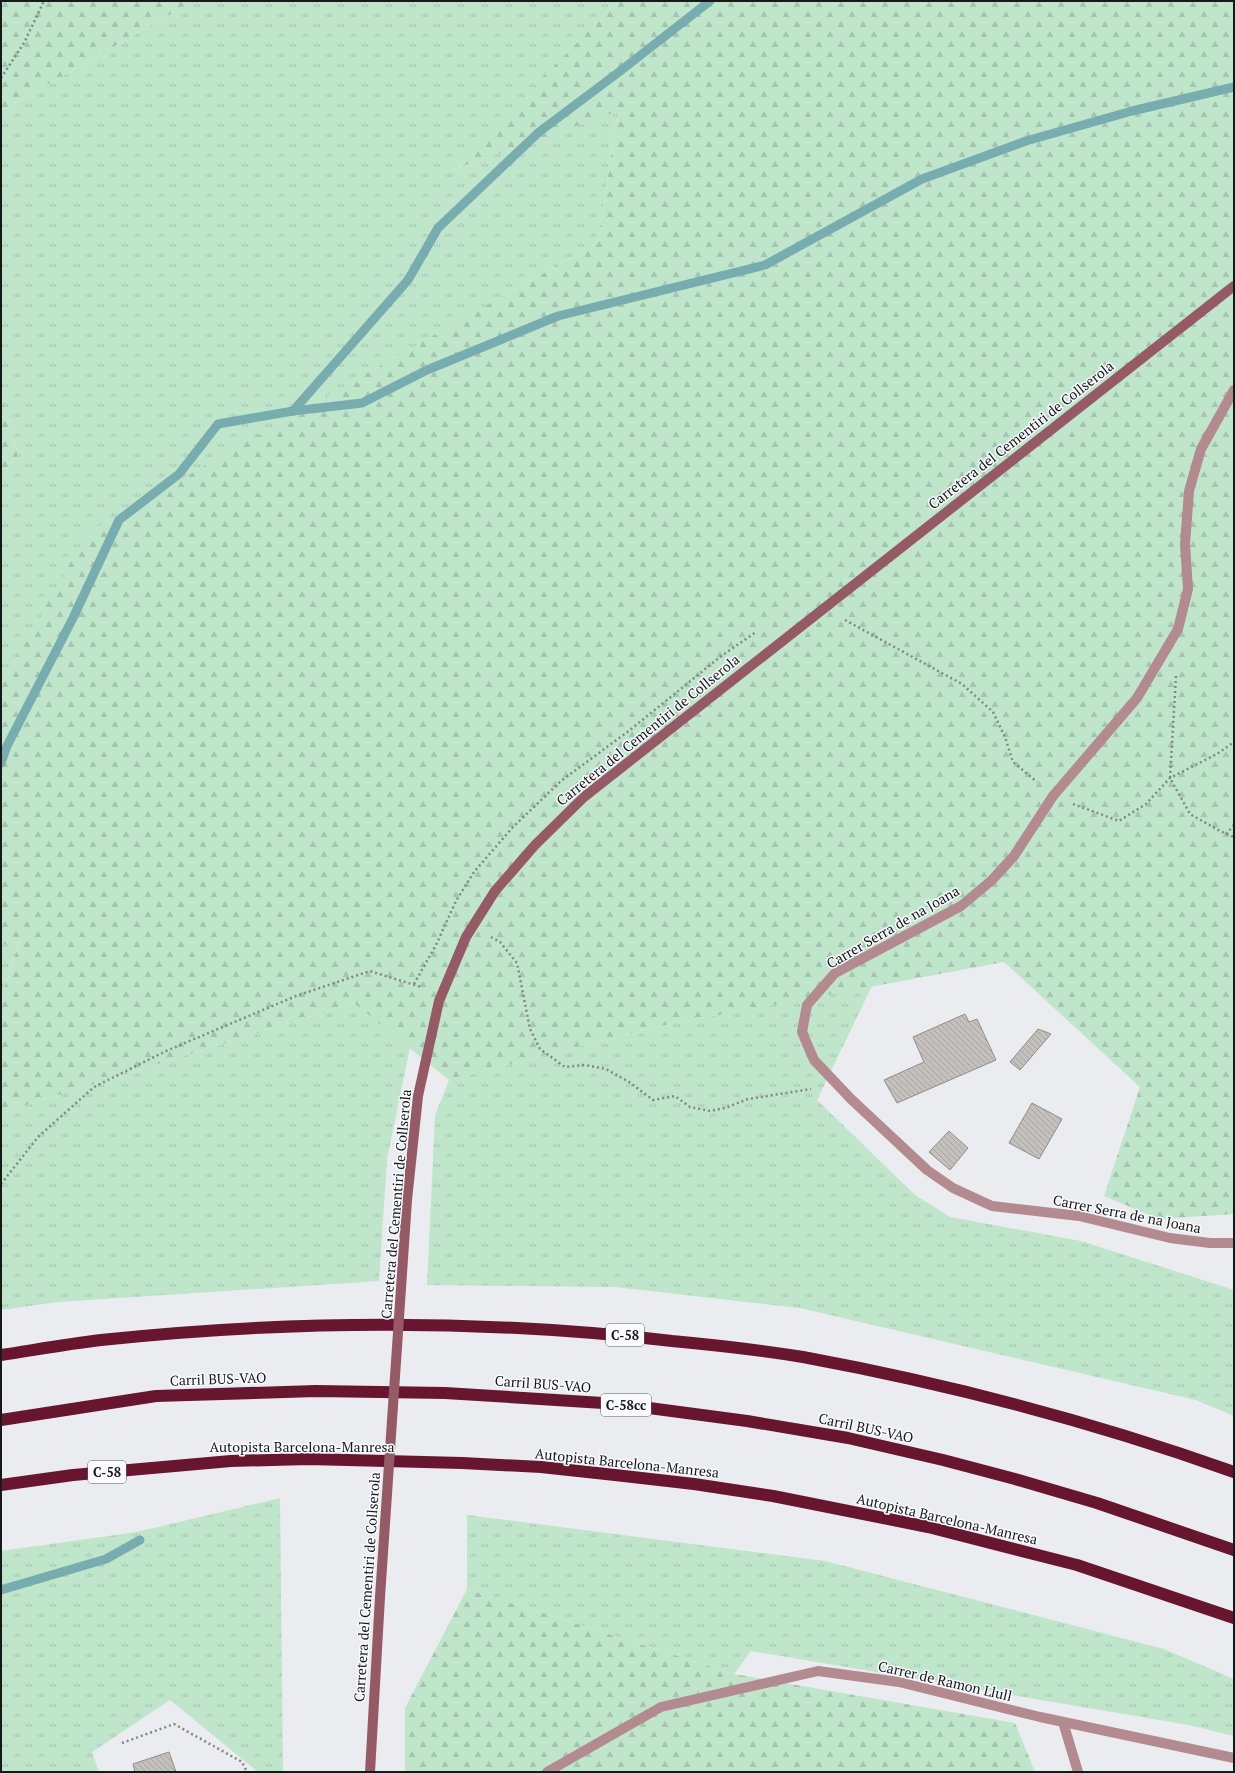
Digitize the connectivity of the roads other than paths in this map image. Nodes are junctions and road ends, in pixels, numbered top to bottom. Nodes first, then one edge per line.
1 (1234, 286) edge
2 (1234, 390) edge
3 (1234, 1243) edge
4 (1, 1355) edge
5 (1, 1420) edge
6 (1234, 1472) edge
7 (1, 1485) edge
8 (1234, 1550) edge
9 (1234, 1618) edge
10 (1064, 1722) junction
11 (1234, 1758) edge
12 (370, 1772) edge
13 (547, 1772) edge
14 (1078, 1772) edge

1 - 12 street, Carretera del Cementiri de Collserola, bridge
2 - 3 street, Carrer Serra de na Joana
4 - 6 highway, C-58
5 - 8 highway, Carril BUS-VAO / C-58cc
7 - 9 highway, Autopista Barcelona-Manresa / C-58
10 - 11 street, Carrer de Ramon Llull
10 - 13 street, Carrer de Ramon Llull
10 - 14 street

